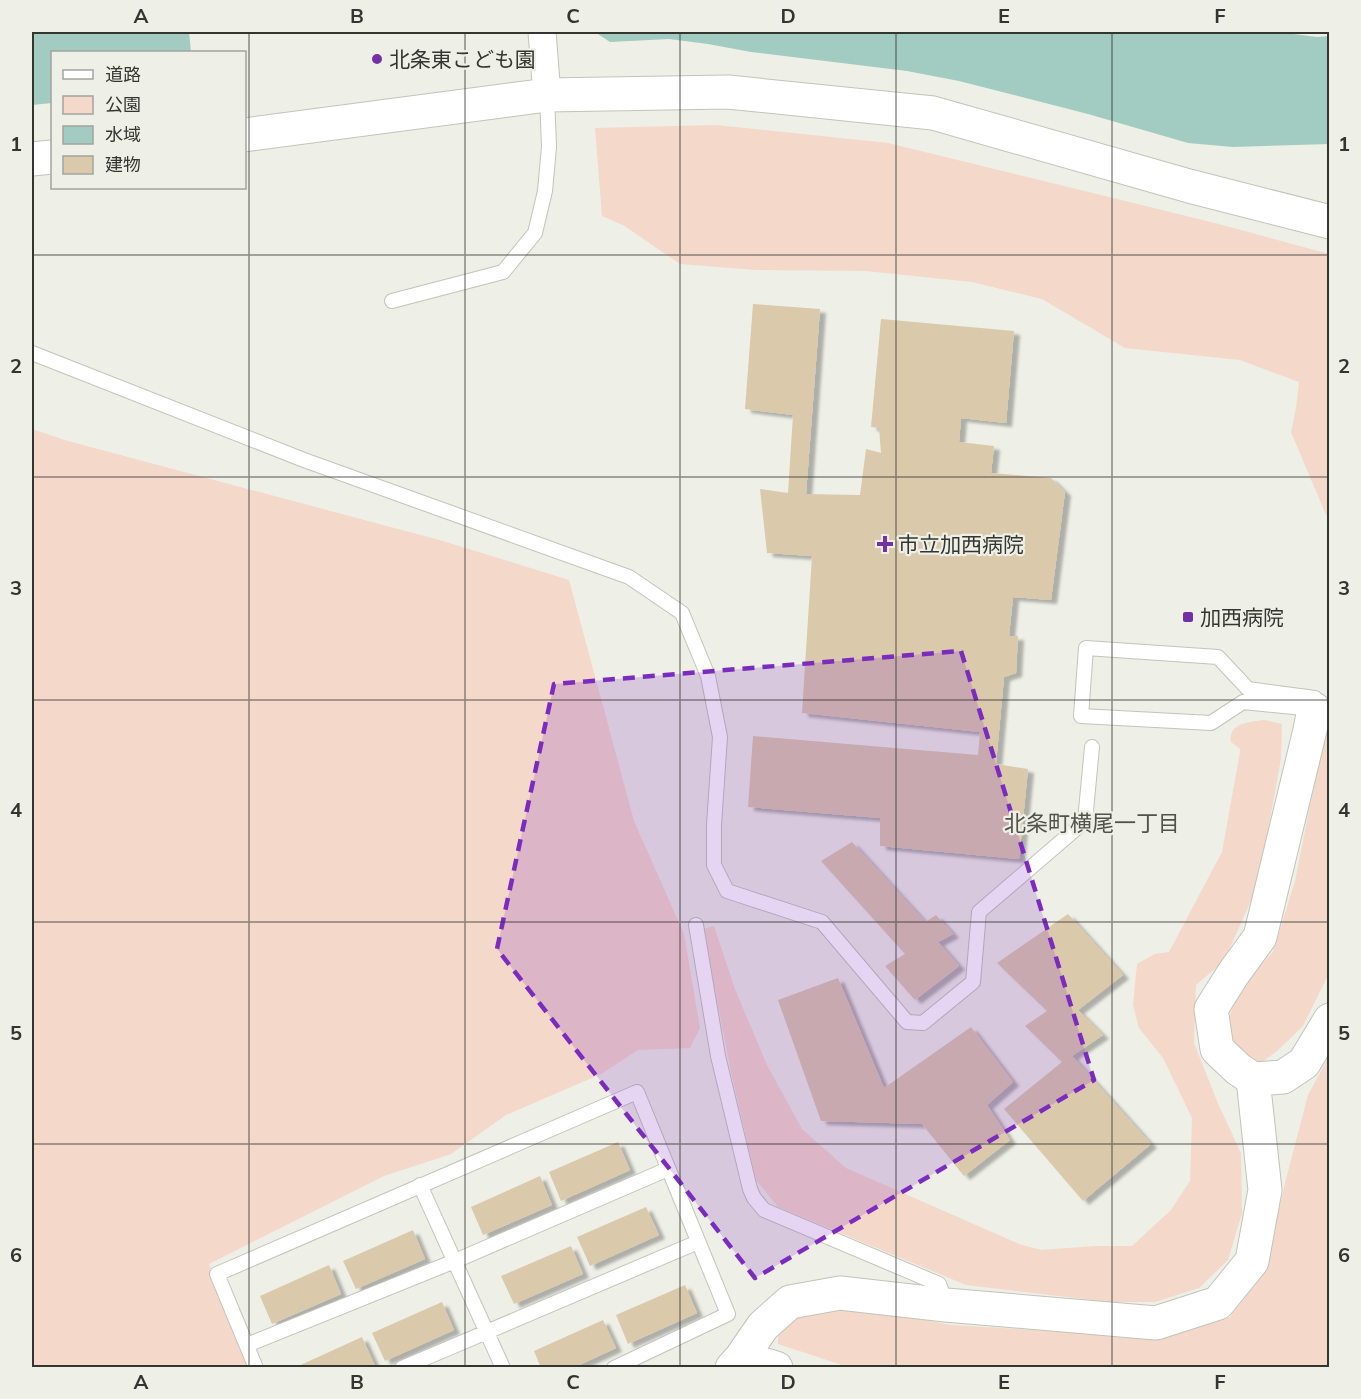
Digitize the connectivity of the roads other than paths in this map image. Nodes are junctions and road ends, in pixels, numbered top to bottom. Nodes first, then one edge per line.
1 (542, 32) edge
2 (547, 95) junction
3 (246, 135) edge
4 (51, 157) edge
5 (32, 159) edge
6 (1329, 222) edge
7 (392, 301) dead end
8 (32, 353) edge
9 (1314, 709) junction
10 (1092, 747) dead end
11 (696, 926) dead end
12 (1329, 1020) edge
13 (1253, 1079) junction
14 (668, 1169) junction
15 (420, 1185) junction
16 (698, 1242) junction
17 (455, 1261) junction
18 (946, 1305) junction
19 (489, 1332) junction
20 (247, 1346) junction
21 (739, 1364) edge
22 (256, 1368) edge
23 (402, 1368) edge
24 (503, 1368) edge
25 (614, 1368) edge
26 (776, 1368) edge

1 - 2 street
2 - 3 street
2 - 6 street
2 - 7 lane
4 - 5 street
8 - 10 lane
9 - 9 lane
9 - 13 street
11 - 18 lane
12 - 13 street
13 - 18 street
14 - 15 lane
14 - 16 lane
14 - 17 lane
15 - 17 lane
15 - 20 lane
16 - 19 lane
16 - 25 lane
17 - 19 lane
17 - 20 lane
18 - 21 street
19 - 23 lane
19 - 24 lane
20 - 22 lane
21 - 26 street

